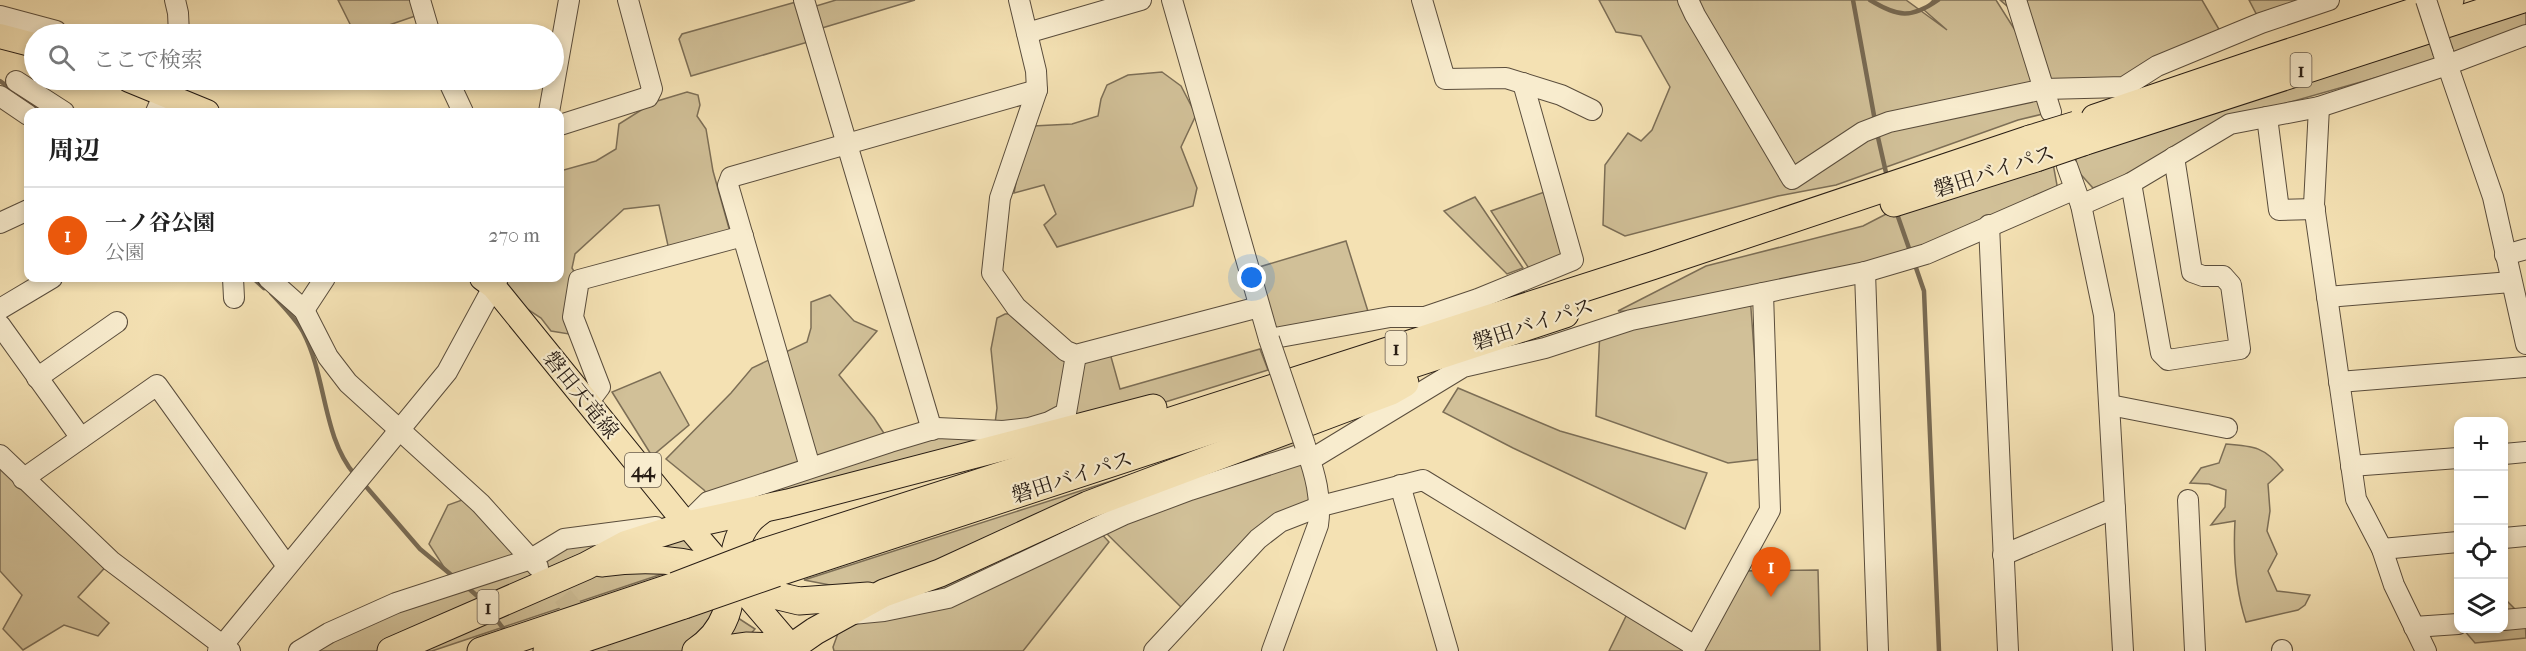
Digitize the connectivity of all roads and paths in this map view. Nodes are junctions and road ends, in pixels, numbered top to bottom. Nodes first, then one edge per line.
1 (175, 0) edge
2 (420, 0) edge
3 (569, 0) edge
4 (628, 0) edge
5 (804, 0) edge
6 (1019, 0) edge
7 (1141, 0) edge
8 (1172, 0) edge
9 (1422, 0) edge
10 (1688, 0) edge
11 (2016, 0) edge
12 (2329, 0) edge
13 (2426, 0) edge
14 (2450, 0) edge
15 (2520, 0) edge
16 (0, 16) edge
17 (30, 24) edge
18 (179, 24) edge
19 (427, 24) edge
20 (564, 28) edge
21 (1027, 33) junction
22 (2526, 35) edge
23 (0, 36) edge
24 (24, 42) edge
25 (2445, 58) junction
26 (16, 81) dead end
27 (1523, 83) junction
28 (24, 86) edge
29 (30, 90) edge
30 (453, 90) edge
31 (553, 90) edge
32 (1037, 90) junction
33 (2044, 90) junction
34 (164, 95) edge
35 (0, 96) edge
36 (2319, 107) junction
37 (58, 108) edge
38 (197, 108) edge
39 (461, 108) edge
40 (550, 108) edge
41 (1592, 110) dead end
42 (2051, 112) dead end
43 (24, 113) edge
44 (2267, 117) junction
45 (564, 124) edge
46 (2080, 133) junction
47 (847, 144) junction
48 (2174, 157) junction
49 (2067, 166) dead end
50 (2131, 183) junction
51 (2077, 198) junction
52 (2315, 209) junction
53 (24, 212) edge
54 (0, 223) edge
55 (1989, 225) junction
56 (742, 236) junction
57 (2526, 249) edge
58 (2505, 255) junction
59 (1864, 272) junction
60 (45, 282) edge
61 (233, 282) edge
62 (272, 282) edge
63 (322, 282) edge
64 (491, 282) edge
65 (492, 282) edge
66 (2511, 282) junction
67 (1763, 293) junction
68 (2327, 297) junction
69 (234, 298) dead end
70 (1259, 307) junction
71 (0, 309) edge
72 (304, 310) junction
73 (117, 322) dead end
74 (0, 325) edge
75 (1492, 327) junction
76 (1269, 339) junction
77 (2526, 344) edge
78 (1076, 355) junction
79 (2526, 367) edge
80 (38, 378) junction
81 (2340, 382) junction
82 (588, 403) junction
83 (2110, 405) junction
84 (400, 428) junction
85 (2227, 428) dead end
86 (932, 430) junction
87 (81, 438) junction
88 (1308, 452) junction
89 (2526, 452) edge
90 (2508, 454) edge
91 (0, 455) edge
92 (2454, 458) edge
93 (2351, 466) junction
94 (810, 467) junction
95 (23, 479) junction
96 (1400, 485) junction
97 (2188, 500) dead end
98 (1321, 506) junction
99 (2115, 508) junction
100 (763, 509) junction
101 (687, 525) junction
102 (2526, 536) edge
103 (2508, 538) edge
104 (2454, 542) edge
105 (2382, 549) junction
106 (2003, 555) junction
107 (287, 566) junction
108 (537, 566) junction
109 (586, 566) junction
110 (737, 583) junction
111 (884, 593) junction
112 (679, 596) junction
113 (846, 614) junction
114 (2526, 618) edge
115 (2508, 620) edge
116 (2454, 624) edge
117 (2414, 627) junction
118 (223, 649) edge
119 (743, 649) edge
120 (794, 649) edge
121 (1694, 649) edge
122 (299, 651) edge
123 (391, 651) edge
124 (481, 651) edge
125 (547, 651) edge
126 (696, 651) edge
127 (710, 651) edge
128 (1154, 651) edge
129 (1272, 651) edge
130 (1448, 651) edge
131 (1878, 651) edge
132 (2007, 651) edge
133 (2123, 651) edge
134 (2195, 651) edge
135 (2426, 651) edge

1 - 18 street
2 - 19 street
3 - 20 street
4 - 45 street
5 - 47 street
6 - 21 street
7 - 21 street
8 - 70 street
9 - 27 street
10 - 33 street
11 - 33 street
12 - 33 street
13 - 25 street, bridge
14 - 46 highway, 磐田バイパス / 1
15 - 46 highway, 磐田バイパス / 1
16 - 17 street
21 - 32 street
22 - 25 street
23 - 24 main road
25 - 36 street
25 - 58 street
26 - 28 street
27 - 41 street
27 - 76 street
29 - 37 street
30 - 39 street
31 - 40 street
32 - 47 street
32 - 78 street
33 - 42 street
34 - 38 main road
35 - 43 street
36 - 44 street
36 - 52 street
44 - 48 street
44 - 52 street
46 - 75 highway, 磐田バイパス / 1, bridge
47 - 56 street
47 - 86 street
48 - 50 street
48 - 50 street
49 - 51 street
50 - 51 street
51 - 55 street
51 - 83 street
52 - 68 street
53 - 54 street
55 - 59 street
55 - 106 street
56 - 82 street
56 - 94 street
57 - 58 street
58 - 66 street
59 - 67 street
59 - 131 street
60 - 71 street
61 - 69 street
62 - 72 street
63 - 72 street
64 - 84 street
65 - 82 main road, 磐田天竜線 / 44
66 - 68 street
66 - 77 street
67 - 88 street
67 - 121 street
68 - 81 street
70 - 76 street
70 - 78 street
72 - 84 street
73 - 80 street
74 - 80 street
75 - 100 highway, 1
75 - 111 highway
75 - 112 highway, 磐田バイパス / 1, bridge
76 - 88 street, bridge
78 - 86 street
79 - 81 street
80 - 87 street
81 - 93 street
82 - 101 main road, 磐田天竜線 / 44
83 - 85 street
83 - 99 street
84 - 107 street
84 - 108 street
86 - 94 street
87 - 95 street
87 - 107 street
88 - 98 street
88 - 113 street
89 - 90 street
91 - 95 street
92 - 93 street
93 - 105 street
94 - 101 street
95 - 118 street
96 - 98 street
96 - 121 street
96 - 130 street
97 - 134 street
98 - 128 street
98 - 129 street
99 - 106 street
99 - 133 street
100 - 101 highway, 1
100 - 110 highway
101 - 108 street
101 - 109 highway, 1
101 - 110 main road, 磐田天竜線 / 44
102 - 103 street
104 - 105 street
105 - 117 street
106 - 132 street
107 - 118 street
108 - 122 street
109 - 110 highway
109 - 123 highway, 1
110 - 111 highway
110 - 120 main road, 磐田天竜線 / 44
110 - 126 highway
111 - 113 highway
112 - 124 highway, 磐田バイパス / 1
112 - 125 highway, 磐田バイパス / 1
113 - 120 highway
114 - 115 street
116 - 117 street
117 - 135 street
119 - 120 highway
119 - 127 highway

